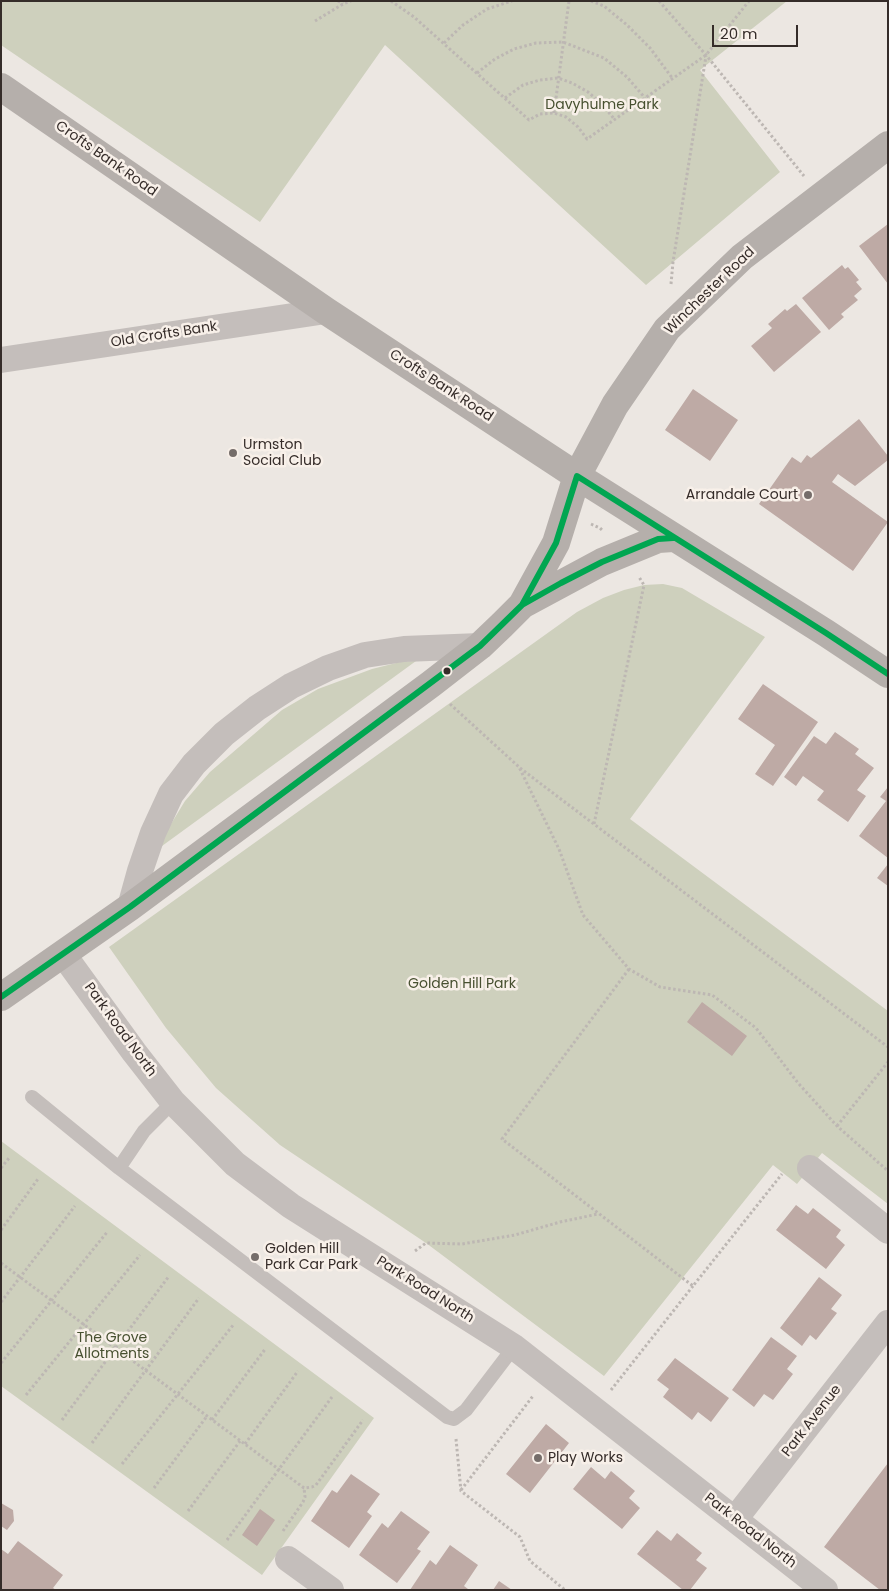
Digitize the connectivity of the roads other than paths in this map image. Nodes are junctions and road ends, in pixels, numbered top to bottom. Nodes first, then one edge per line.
1 (1, 87) edge
2 (888, 145) edge
3 (326, 311) junction
4 (1, 360) edge
5 (577, 476) junction
6 (673, 538) junction
7 (522, 605) junction
8 (480, 646) junction
9 (888, 674) edge
10 (130, 906) junction
11 (63, 954) junction
12 (1, 997) edge
13 (32, 1097) dead end
14 (173, 1102) junction
15 (119, 1168) junction
16 (810, 1168) road end
17 (888, 1231) edge
18 (888, 1322) edge
19 (514, 1346) junction
20 (735, 1519) junction
21 (288, 1559) road end
22 (331, 1590) edge
23 (825, 1590) edge

1 - 3 street, Crofts Bank Road
2 - 5 street, Winchester Road
3 - 4 street, Old Crofts Bank
3 - 5 street, Crofts Bank Road
5 - 6 street, Crofts Bank Road
5 - 7 street, Winchester Road
6 - 7 street
6 - 9 street, Crofts Bank Road
7 - 8 street
8 - 10 street
8 - 10 street
10 - 11 street
11 - 12 street
11 - 14 street, Park Road North
13 - 15 lane
14 - 15 lane
14 - 19 street, Park Road North
15 - 19 lane
16 - 17 street
18 - 20 street, Park Avenue
19 - 20 street, Park Road North
20 - 23 street, Park Road North
21 - 22 street

